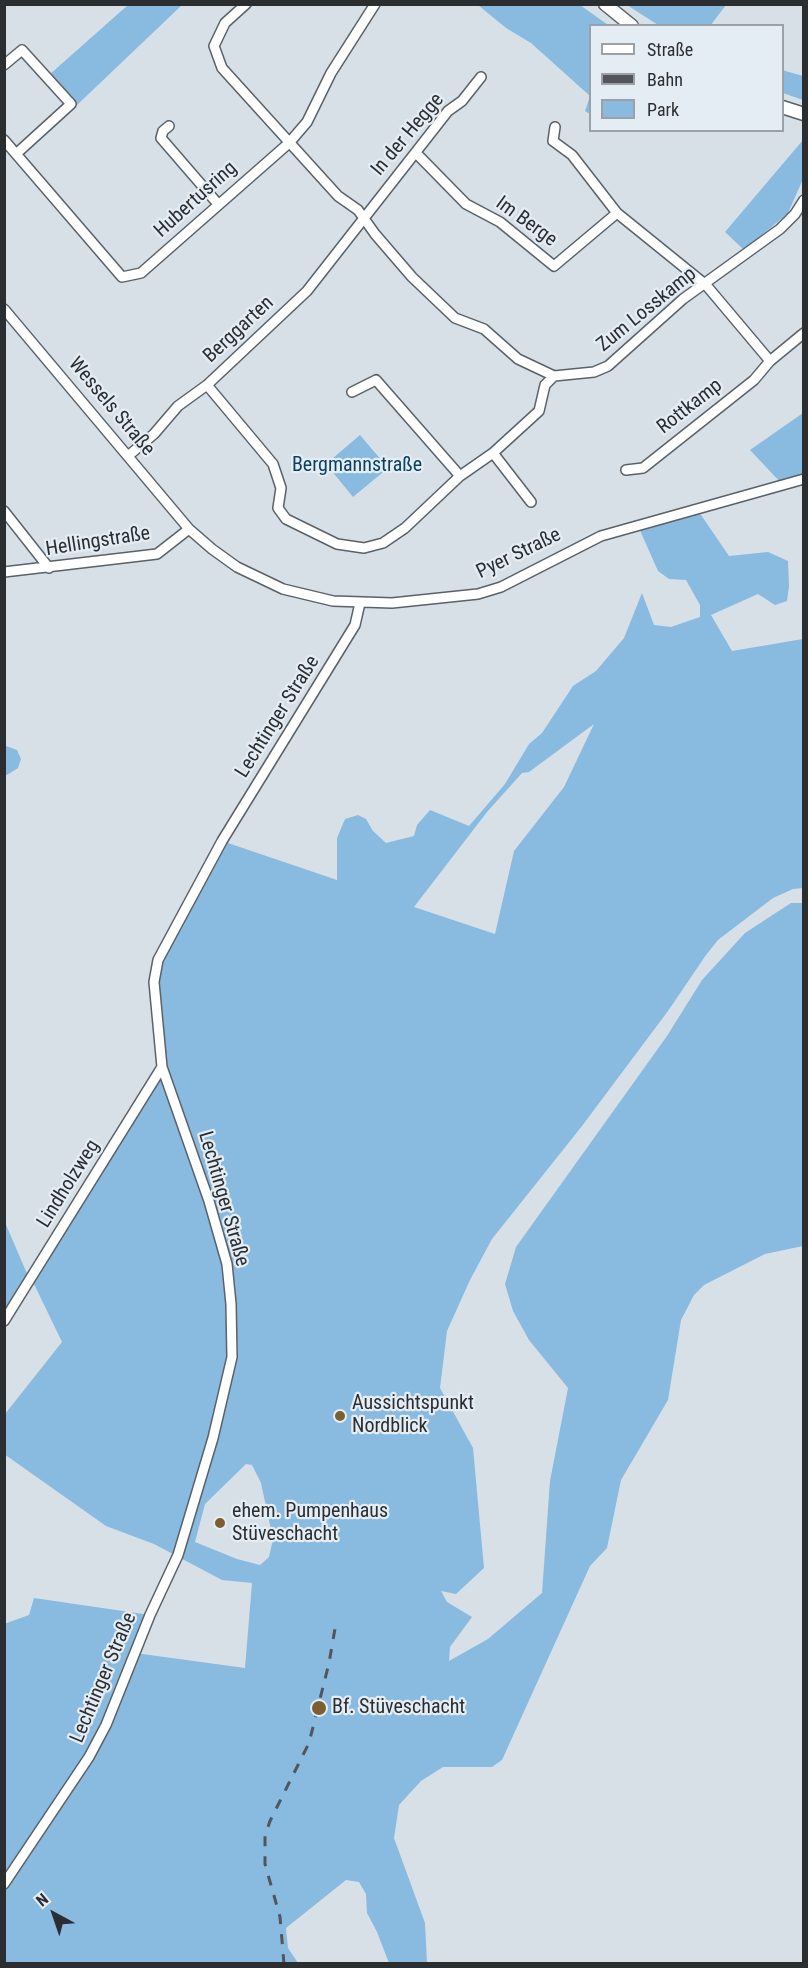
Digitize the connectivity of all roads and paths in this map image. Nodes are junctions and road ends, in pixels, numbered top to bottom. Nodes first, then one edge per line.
1 (246, 4) edge
2 (375, 4) edge
3 (604, 4) edge
4 (629, 24) edge
5 (4, 65) edge
6 (481, 77) dead end
7 (784, 107) edge
8 (804, 114) edge
9 (170, 126) dead end
10 (555, 127) dead end
11 (4, 140) edge
12 (289, 143) junction
13 (416, 153) junction
14 (16, 154) junction
15 (804, 200) edge
16 (218, 204) junction
17 (617, 213) junction
18 (362, 217) junction
19 (706, 285) junction
20 (4, 309) edge
21 (804, 333) edge
22 (771, 361) junction
23 (554, 376) junction
24 (207, 385) junction
25 (352, 392) dead end
26 (493, 453) junction
27 (128, 456) junction
28 (626, 470) dead end
29 (460, 476) junction
30 (804, 479) edge
31 (531, 502) dead end
32 (4, 511) edge
33 (189, 529) junction
34 (49, 568) junction
35 (4, 572) edge
36 (360, 603) junction
37 (162, 1066) junction
38 (4, 1321) edge
39 (4, 1884) edge

1 - 12 street
2 - 12 street, Hubertusring
3 - 4 street
5 - 14 street
6 - 13 street, In der Hegge
7 - 8 street
9 - 16 street
10 - 17 street
11 - 14 street, Hubertusring
12 - 16 street, Hubertusring
12 - 18 street
13 - 17 street, Im Berge
13 - 18 street, In der Hegge
14 - 16 street, Hubertusring
15 - 19 street, Zum Losskamp
17 - 19 street
18 - 23 street
18 - 24 street, Berggarten
19 - 22 street
19 - 23 street, Zum Losskamp
20 - 27 street, Wessels Straße
21 - 22 street, Rottkamp
22 - 28 street, Rottkamp
23 - 26 street
24 - 27 street, Berggarten
24 - 29 street
25 - 29 street
26 - 29 street
26 - 31 street
27 - 33 street, Wessels Straße
30 - 36 street, Pyer Straße
32 - 34 street
33 - 34 street, Hellingstraße
33 - 36 street, Pyer Straße
34 - 35 street, Hellingstraße
36 - 37 street, Lechtinger Straße
37 - 38 street, Lindholzweg
37 - 39 street, Lechtinger Straße

